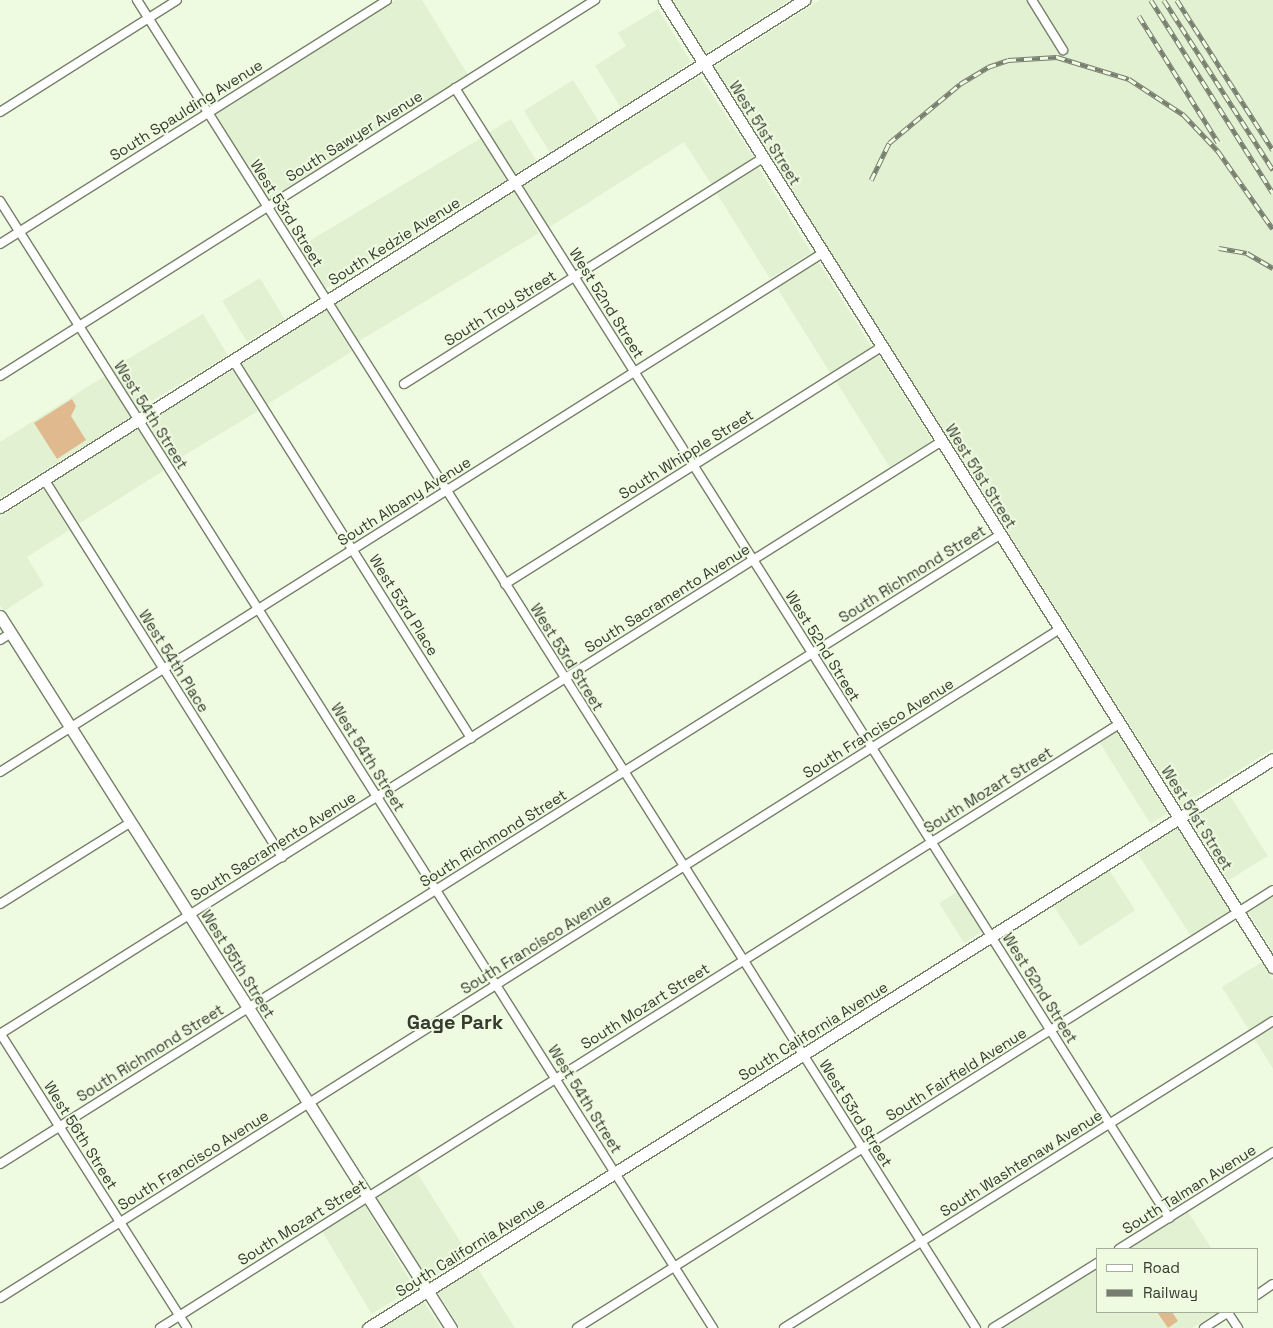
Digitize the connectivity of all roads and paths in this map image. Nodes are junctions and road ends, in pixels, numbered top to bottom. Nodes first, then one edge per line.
1 (137, 0) edge
2 (177, 0) edge
3 (386, 0) edge
4 (595, 0) edge
5 (664, 0) edge
6 (804, 0) edge
7 (1032, 0) edge
8 (148, 18) junction
9 (1064, 50) dead end
10 (703, 63) junction
11 (455, 88) junction
12 (0, 112) edge
13 (208, 113) junction
14 (763, 158) junction
15 (514, 182) junction
16 (0, 201) edge
17 (267, 207) junction
18 (19, 232) junction
19 (0, 244) edge
20 (823, 253) junction
21 (574, 278) junction
22 (326, 301) junction
23 (79, 326) junction
24 (882, 347) junction
25 (233, 360) junction
26 (634, 372) junction
27 (0, 376) edge
28 (404, 384) dead end
29 (138, 420) junction
30 (942, 441) junction
31 (694, 466) junction
32 (44, 479) junction
33 (446, 491) junction
34 (0, 507) edge
35 (1000, 535) junction
36 (353, 550) junction
37 (753, 560) junction
38 (505, 584) junction
39 (258, 610) junction
40 (0, 616) edge
41 (1060, 629) junction
42 (11, 633) junction
43 (0, 640) edge
44 (812, 653) junction
45 (163, 669) junction
46 (565, 678) junction
47 (1119, 724) junction
48 (71, 727) junction
49 (471, 738) junction
50 (872, 748) junction
51 (1273, 759) edge
52 (0, 772) edge
53 (624, 772) junction
54 (377, 797) junction
55 (1179, 818) junction
56 (130, 822) junction
57 (931, 842) junction
58 (282, 856) junction
59 (684, 867) junction
60 (436, 890) junction
61 (1273, 890) edge
62 (0, 904) edge
63 (1238, 912) junction
64 (189, 915) junction
65 (991, 937) junction
66 (743, 960) junction
67 (1273, 967) edge
68 (496, 985) junction
69 (248, 1008) junction
70 (1273, 1021) edge
71 (1050, 1030) junction
72 (0, 1034) edge
73 (803, 1055) junction
74 (555, 1079) junction
75 (309, 1103) junction
76 (1109, 1124) junction
77 (59, 1127) junction
78 (862, 1149) junction
79 (1273, 1152) edge
80 (0, 1164) edge
81 (615, 1173) junction
82 (368, 1197) junction
83 (1169, 1218) junction
84 (120, 1222) junction
85 (921, 1242) junction
86 (1121, 1248) edge
87 (1096, 1264) edge
88 (674, 1267) junction
89 (1273, 1284) edge
90 (428, 1291) junction
91 (1258, 1293) edge
92 (0, 1298) edge
93 (1227, 1313) edge
94 (1230, 1313) edge
95 (179, 1316) junction
96 (160, 1328) edge
97 (187, 1328) edge
98 (368, 1328) edge
99 (451, 1328) edge
100 (577, 1328) edge
101 (713, 1328) edge
102 (784, 1328) edge
103 (976, 1328) edge
104 (993, 1328) edge
105 (1204, 1328) edge
106 (1238, 1328) edge

1 - 8 street, West 53rd Street
2 - 8 street
3 - 13 street, South Spaulding Avenue
4 - 11 street, South Sawyer Avenue
5 - 10 street, West 51st Street
6 - 10 street, South Kedzie Avenue
7 - 9 street
8 - 12 street
8 - 13 street, West 53rd Street
10 - 14 street, West 51st Street
10 - 15 street, South Kedzie Avenue
11 - 15 street, West 52nd Street
11 - 17 street, South Sawyer Avenue
13 - 17 street, West 53rd Street
13 - 18 street, South Spaulding Avenue
14 - 20 street, West 51st Street
14 - 21 street, South Troy Street
15 - 21 street, West 52nd Street
15 - 22 street, South Kedzie Avenue
16 - 18 street, West 54th Street
17 - 22 street, West 53rd Street
17 - 23 street, South Sawyer Avenue
18 - 19 street, South Spaulding Avenue
18 - 23 street, West 54th Street
20 - 24 street, West 51st Street
20 - 26 street, South Albany Avenue
21 - 26 street, West 52nd Street
21 - 28 street, South Troy Street
22 - 25 street, South Kedzie Avenue
22 - 33 street, West 53rd Street
23 - 27 street, South Sawyer Avenue
23 - 29 street, West 54th Street
24 - 30 street, West 51st Street
24 - 31 street, South Whipple Street
25 - 29 street, South Kedzie Avenue
25 - 36 street, West 53rd Place
26 - 31 street, West 52nd Street
26 - 33 street, South Albany Avenue
29 - 32 street, South Kedzie Avenue
29 - 39 street, West 54th Street
30 - 35 street, West 51st Street
30 - 37 street, South Sacramento Avenue
31 - 37 street, West 52nd Street
31 - 38 street, South Whipple Street
32 - 34 street, South Kedzie Avenue
32 - 45 street, West 54th Place
33 - 36 street, South Albany Avenue
33 - 38 street, West 53rd Street
35 - 41 street, West 51st Street
35 - 44 street, South Richmond Street
36 - 39 street, South Albany Avenue
36 - 49 street, West 53rd Place
37 - 44 street, West 52nd Street
37 - 46 street, South Sacramento Avenue
38 - 46 street, West 53rd Street
39 - 45 street, South Albany Avenue
39 - 54 street, West 54th Street
40 - 42 street, West 55th Street
41 - 47 street, West 51st Street
41 - 50 street, South Francisco Avenue
42 - 43 street
42 - 48 street, West 55th Street
44 - 50 street, West 52nd Street
44 - 53 street, South Richmond Street
45 - 48 street, South Albany Avenue
45 - 58 street, West 54th Place
46 - 49 street, South Sacramento Avenue
46 - 53 street, West 53rd Street
47 - 55 street, West 51st Street
47 - 57 street, South Mozart Street
48 - 52 street, South Albany Avenue
48 - 56 street, West 55th Street
49 - 54 street, South Sacramento Avenue
50 - 57 street, West 52nd Street
50 - 59 street, South Francisco Avenue
51 - 55 street, South California Avenue
53 - 59 street, West 53rd Street
53 - 60 street, South Richmond Street
54 - 58 street, South Sacramento Avenue
54 - 60 street, West 54th Street
55 - 63 street, West 51st Street
55 - 65 street, South California Avenue
56 - 62 street
56 - 64 street, West 55th Street
57 - 65 street, West 52nd Street
57 - 66 street, South Mozart Street
58 - 64 street, South Sacramento Avenue
59 - 66 street, West 53rd Street
59 - 68 street, South Francisco Avenue
60 - 68 street, West 54th Street
60 - 69 street, South Richmond Street
61 - 63 street, South Fairfield Avenue
63 - 67 street, West 51st Street
63 - 71 street, South Fairfield Avenue
64 - 69 street, West 55th Street
64 - 72 street, South Sacramento Avenue
65 - 71 street, West 52nd Street
65 - 73 street, South California Avenue
66 - 73 street, West 53rd Street
66 - 74 street, South Mozart Street
68 - 74 street, West 54th Street
68 - 75 street, South Francisco Avenue
69 - 75 street, West 55th Street
69 - 77 street, South Richmond Street
70 - 76 street, South Washtenaw Avenue
71 - 76 street, West 52nd Street
71 - 78 street, South Fairfield Avenue
72 - 77 street, West 56th Street
73 - 78 street, West 53rd Street
73 - 81 street, South California Avenue
74 - 81 street, West 54th Street
74 - 82 street, South Mozart Street
75 - 82 street, West 55th Street
75 - 84 street, South Francisco Avenue
76 - 83 street, West 52nd Street
76 - 85 street, South Washtenaw Avenue
77 - 80 street, South Richmond Street
77 - 84 street, West 56th Street
78 - 85 street, West 53rd Street
78 - 88 street, South Fairfield Avenue
79 - 83 street, South Talman Avenue
81 - 88 street, West 54th Street
81 - 90 street, South California Avenue
82 - 90 street, West 55th Street
82 - 95 street, South Mozart Street
83 - 86 street, South Talman Avenue
84 - 92 street, South Francisco Avenue
84 - 95 street, West 56th Street
85 - 102 street, South Washtenaw Avenue
85 - 103 street, West 53rd Street
87 - 104 street
88 - 100 street, South Fairfield Avenue
88 - 101 street, West 54th Street
89 - 91 street
90 - 98 street, South California Avenue
90 - 99 street, West 55th Street
93 - 105 street
94 - 106 street
95 - 96 street, South Mozart Street
95 - 97 street, West 56th Street

